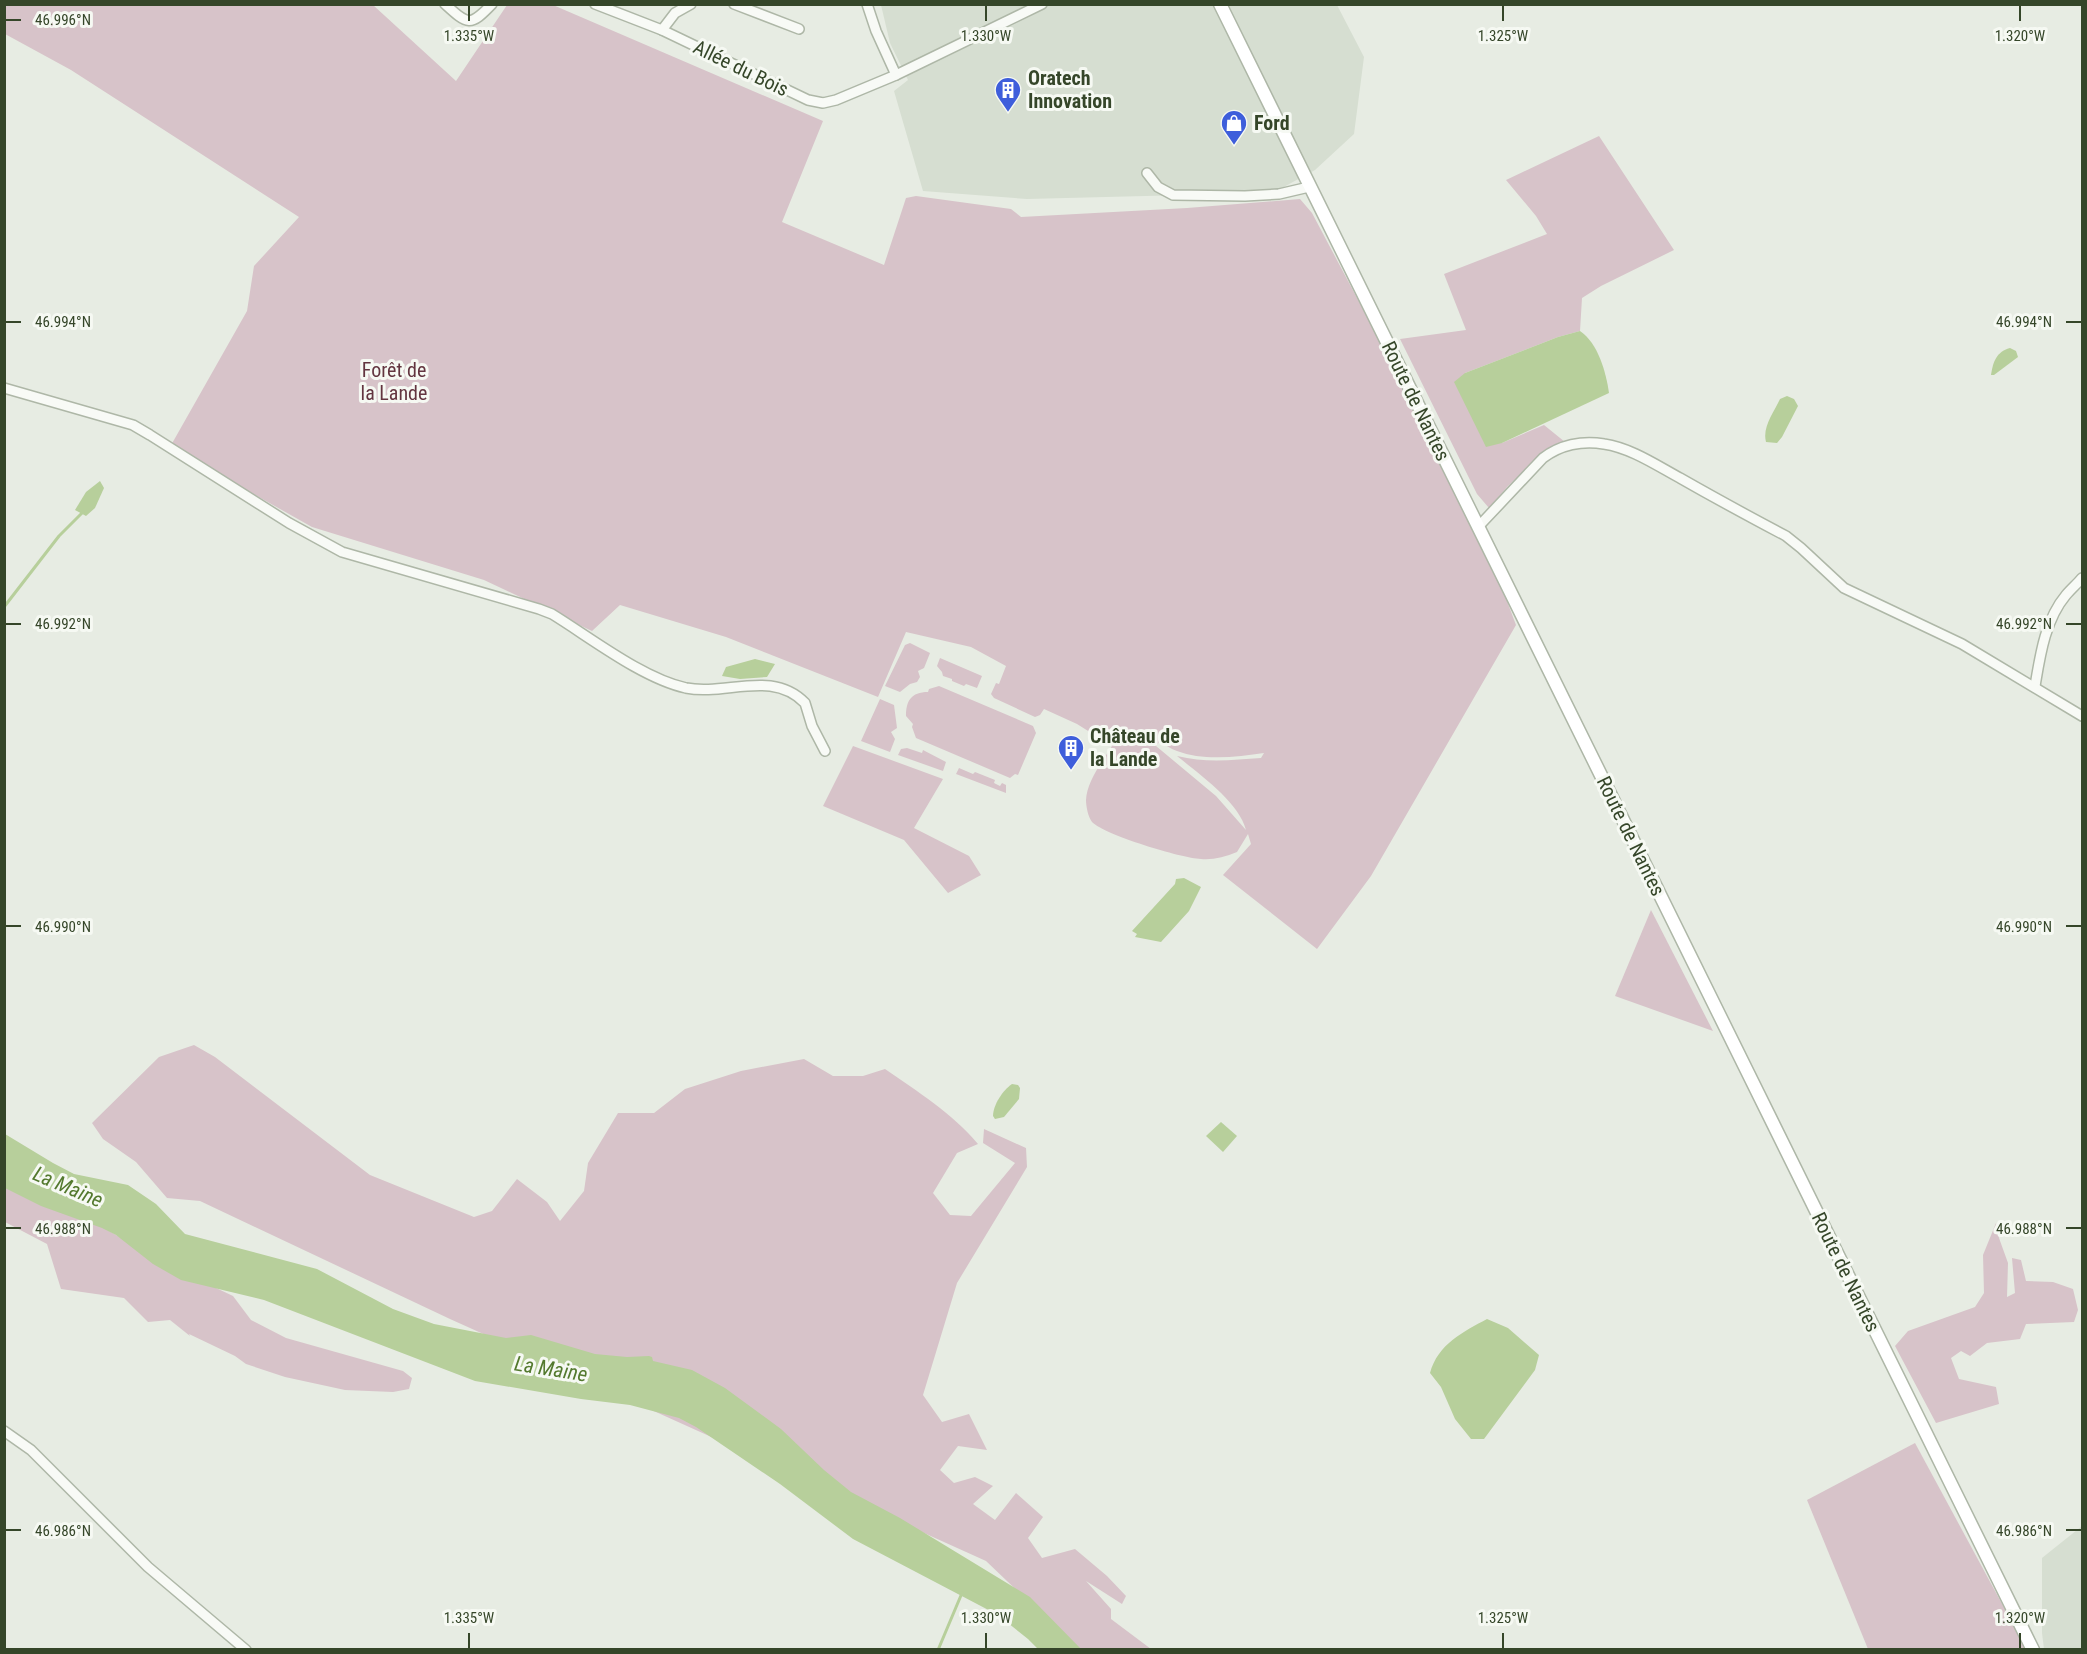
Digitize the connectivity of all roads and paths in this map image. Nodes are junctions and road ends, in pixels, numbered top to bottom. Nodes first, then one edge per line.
1 (445, 4) edge
2 (492, 4) edge
3 (595, 4) edge
4 (691, 4) edge
5 (734, 4) edge
6 (867, 4) edge
7 (1042, 4) edge
8 (1220, 4) edge
9 (1227, 4) edge
10 (1230, 23) junction
11 (799, 29) dead end
12 (662, 30) junction
13 (892, 77) junction
14 (1147, 173) dead end
15 (1309, 187) junction
16 (4, 388) edge
17 (1478, 527) junction
18 (2082, 578) edge
19 (2079, 586) edge
20 (2036, 686) junction
21 (2082, 716) edge
22 (825, 751) dead end
23 (4, 1431) edge
24 (246, 1650) edge
25 (2033, 1650) edge

1 - 2 street
3 - 12 street, Allée du Bois
4 - 12 street
5 - 11 street
6 - 13 street
7 - 13 street, Allée du Bois
8 - 10 main road, Route de Nantes
9 - 10 main road, Route de Nantes
10 - 15 main road, Route de Nantes
12 - 13 street, Allée du Bois
14 - 15 street
15 - 17 main road, Route de Nantes
16 - 22 street
17 - 20 street
17 - 25 main road, Route de Nantes
18 - 19 street
19 - 20 street
20 - 21 street
23 - 24 street

